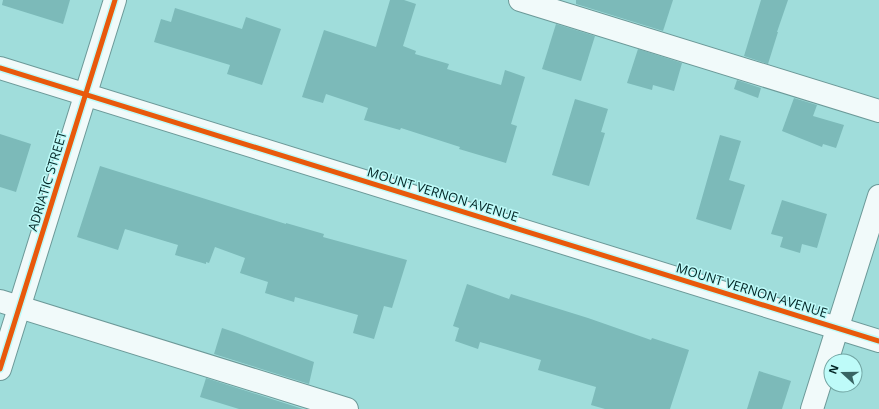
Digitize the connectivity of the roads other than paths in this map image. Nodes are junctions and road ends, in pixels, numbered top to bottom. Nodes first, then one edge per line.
1 (116, 0) edge
2 (520, 0) edge
3 (0, 68) edge
4 (86, 95) junction
5 (879, 111) edge
6 (879, 196) edge
7 (10, 304) edge
8 (838, 328) junction
9 (879, 341) edge
10 (0, 369) edge
11 (346, 409) edge
12 (812, 409) edge

1 - 4 street, ADRIATIC STREET
2 - 5 street
3 - 4 street, MOUNT VERNON AVENUE
4 - 7 street, ADRIATIC STREET
4 - 8 street, MOUNT VERNON AVENUE
6 - 8 street
7 - 10 street, ADRIATIC STREET
7 - 11 street
8 - 9 street, MOUNT VERNON AVENUE
8 - 12 street

